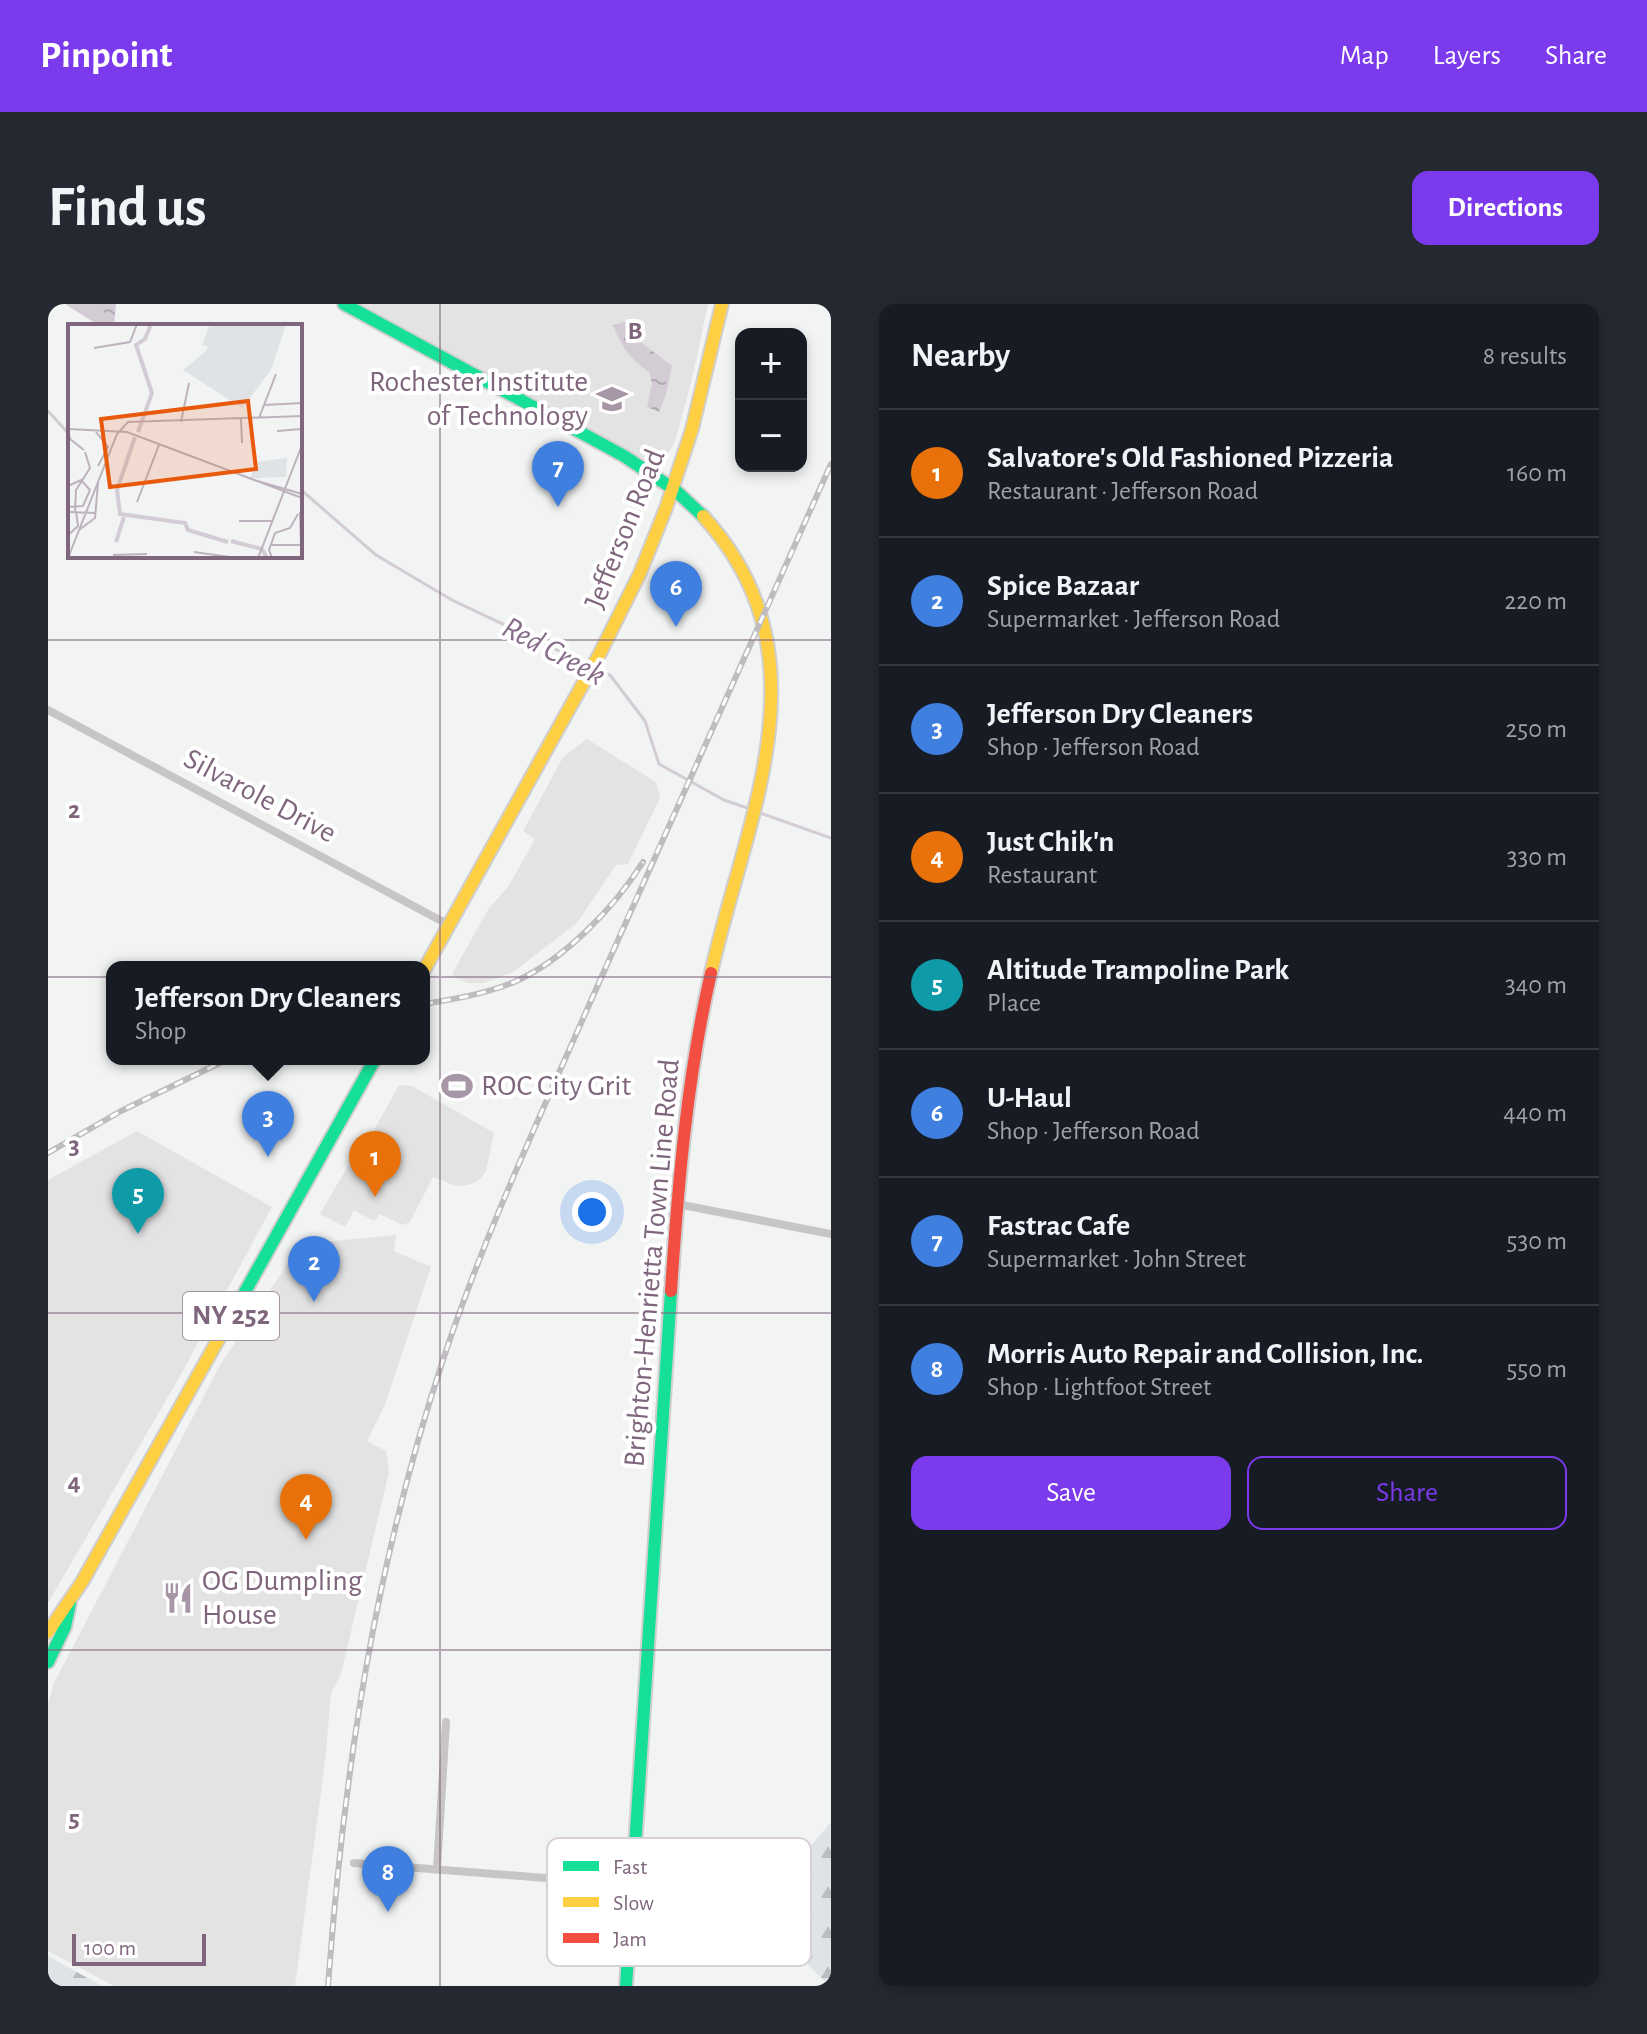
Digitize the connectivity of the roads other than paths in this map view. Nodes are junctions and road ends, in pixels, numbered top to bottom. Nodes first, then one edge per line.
1 (344, 304) edge
2 (722, 304) edge
3 (673, 489) junction
4 (48, 710) edge
5 (449, 925) junction
6 (429, 961) edge
7 (372, 1065) edge
8 (677, 1204) junction
9 (831, 1234) edge
10 (70, 1602) junction
11 (48, 1632) edge
12 (48, 1662) edge
13 (446, 1722) dead end
14 (637, 1838) edge
15 (354, 1863) dead end
16 (437, 1869) junction
17 (547, 1878) edge
18 (628, 1966) edge
19 (626, 1986) edge

1 - 3 street, Brighton-Henrietta Town Line Road
2 - 3 street, Jefferson Road
3 - 5 street, Jefferson Road
3 - 8 street, Brighton-Henrietta Town Line Road
4 - 5 street, Silvarole Drive
5 - 6 street, Jefferson Road
7 - 10 street, NY 252
8 - 9 street
8 - 14 street, Brighton-Henrietta Town Line Road
10 - 11 street, NY 252
10 - 12 street, NY 252
13 - 16 street
15 - 16 street
16 - 17 street
18 - 19 street, Brighton-Henrietta Town Line Road

